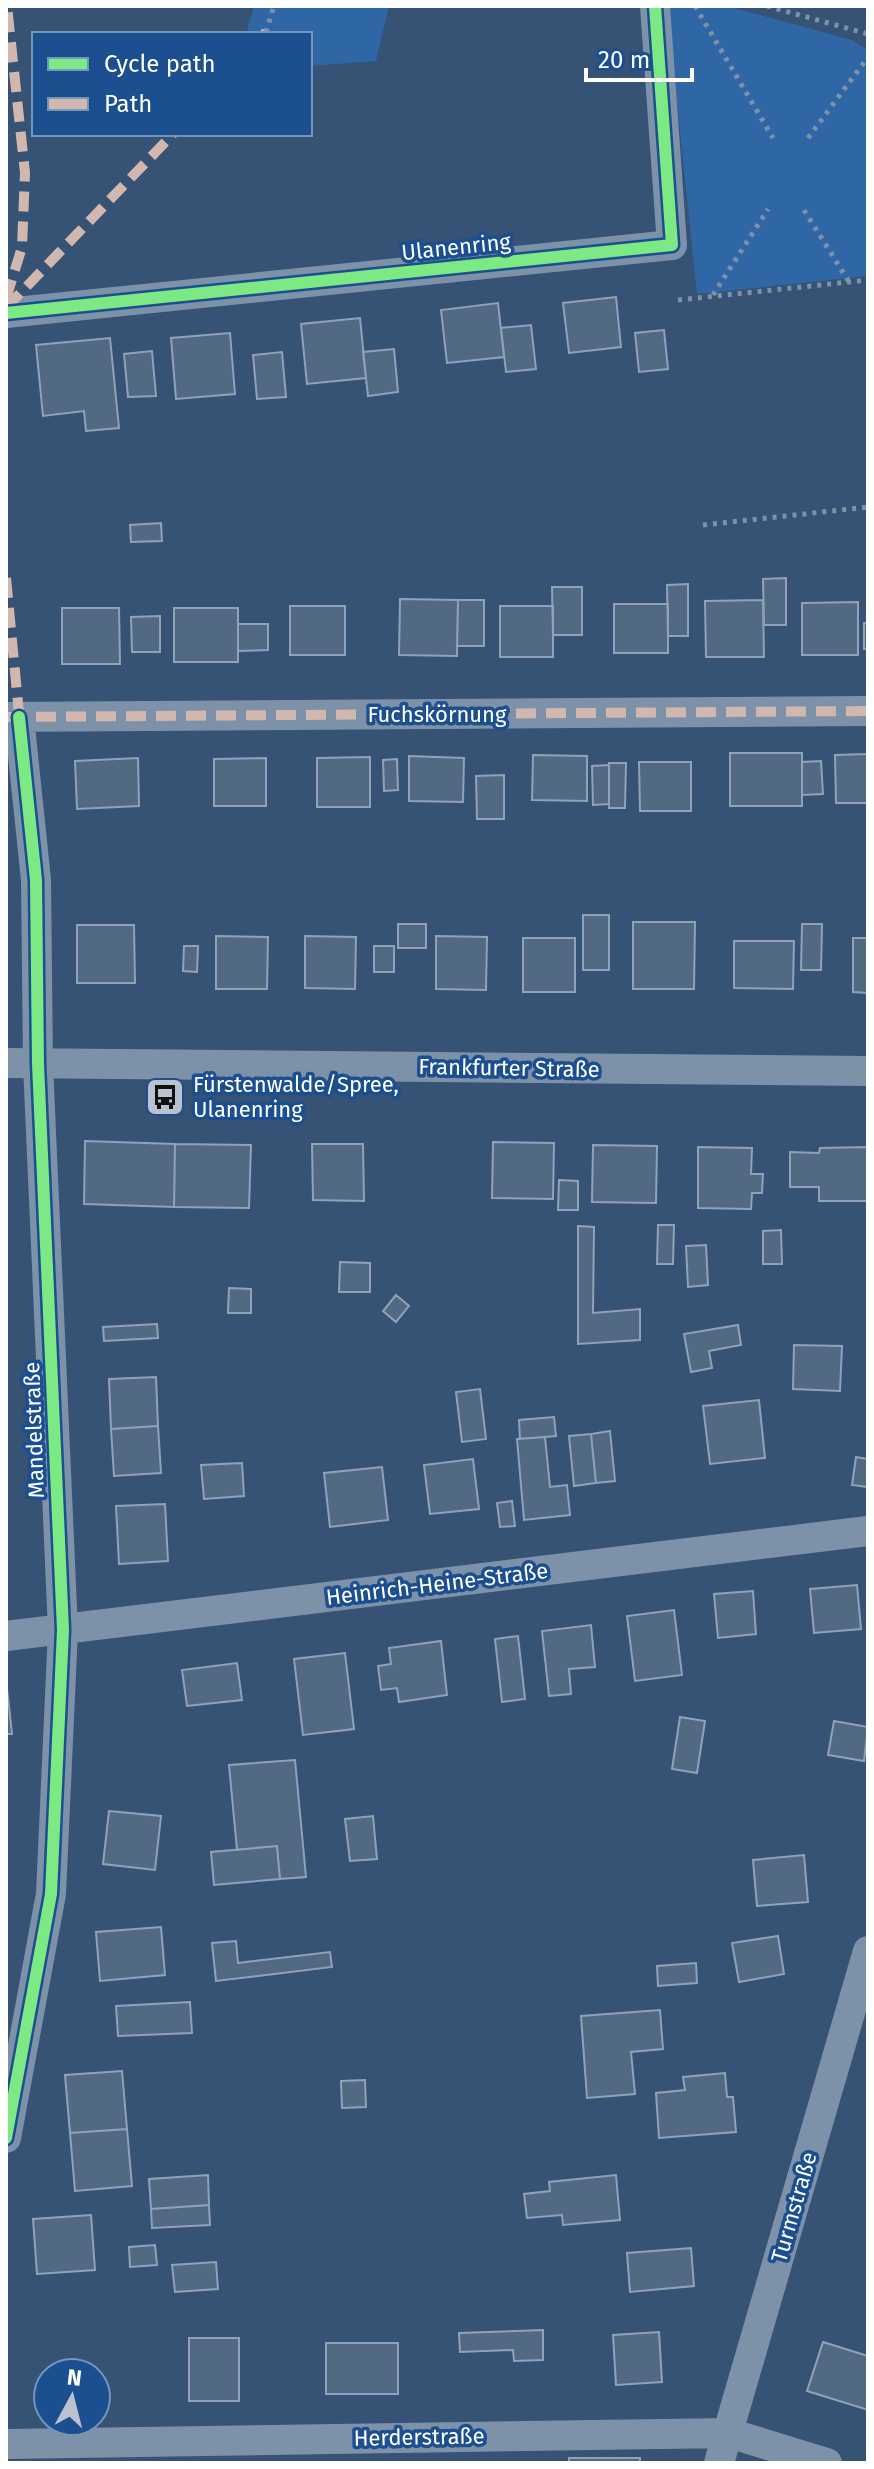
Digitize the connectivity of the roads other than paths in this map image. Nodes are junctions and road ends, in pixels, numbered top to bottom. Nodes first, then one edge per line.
1 (655, 6) edge
2 (6, 313) edge
3 (868, 711) edge
4 (13, 717) edge
5 (6, 1063) edge
6 (38, 1064) junction
7 (868, 1071) edge
8 (868, 1531) edge
9 (63, 1630) junction
10 (6, 1636) edge
11 (868, 1951) edge
12 (6, 2138) edge
13 (729, 2433) junction
14 (6, 2444) edge
15 (719, 2463) edge
16 (827, 2463) edge

1 - 2 street, Ulanenring
3 - 4 street, Fuchskörnung
4 - 6 street, Mandelstraße
5 - 6 street, Frankfurter Straße
6 - 7 street, Frankfurter Straße
6 - 9 street, Mandelstraße
8 - 9 street, Heinrich-Heine-Straße
9 - 10 street, Heinrich-Heine-Straße
9 - 12 street, Mandelstraße
11 - 13 street, Turmstraße
13 - 14 street, Herderstraße
13 - 15 street, Turmstraße
13 - 16 street, Herderstraße

